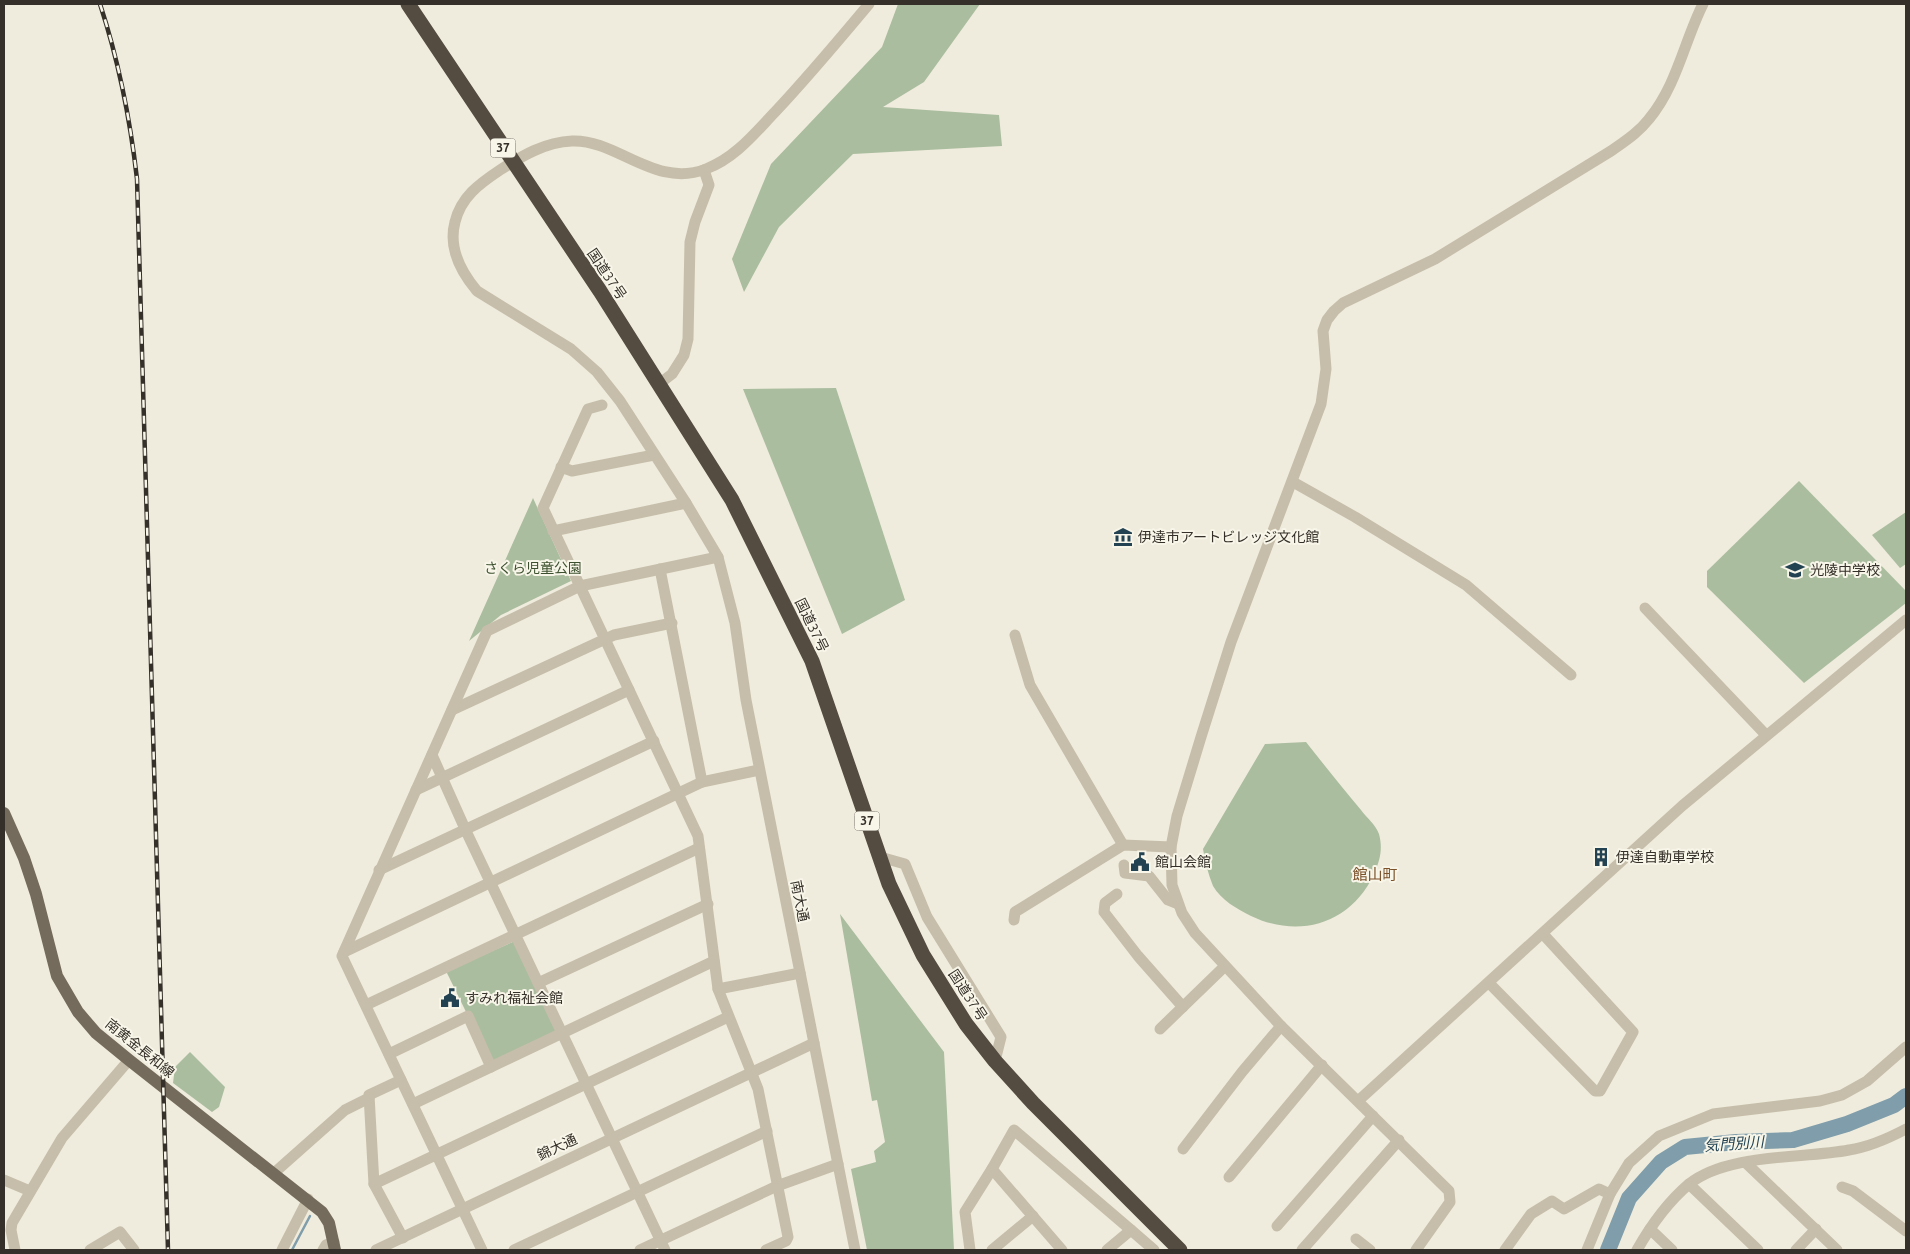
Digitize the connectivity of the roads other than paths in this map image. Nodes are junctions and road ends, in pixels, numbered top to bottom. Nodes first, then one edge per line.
1 (408, 4) edge
2 (869, 4) edge
3 (1701, 5) edge
4 (512, 162) junction
5 (704, 170) junction
6 (659, 384) junction
7 (602, 405) dead end
8 (654, 454) junction
9 (561, 467) junction
10 (1292, 482) junction
11 (686, 503) junction
12 (553, 531) junction
13 (718, 558) junction
14 (660, 569) junction
15 (580, 586) junction
16 (1645, 608) dead end
17 (1906, 620) edge
18 (672, 623) junction
19 (1015, 635) dead end
20 (606, 638) junction
21 (1571, 675) dead end
22 (629, 690) junction
23 (452, 710) junction
24 (1766, 735) junction
25 (654, 741) junction
26 (432, 755) junction
27 (759, 770) junction
28 (442, 779) junction
29 (702, 782) junction
30 (416, 790) junction
31 (678, 794) junction
32 (4, 812) edge
33 (466, 831) junction
34 (1123, 846) junction
35 (1171, 847) junction
36 (699, 848) junction
37 (880, 857) junction
38 (1124, 865) dead end
39 (379, 870) junction
40 (491, 882) junction
41 (1117, 894) dead end
42 (708, 904) junction
43 (1178, 904) junction
44 (1014, 920) dead end
45 (1542, 934) junction
46 (516, 935) junction
47 (344, 952) junction
48 (714, 961) junction
49 (1226, 966) junction
50 (800, 973) junction
51 (538, 983) junction
52 (1489, 983) junction
53 (718, 989) junction
54 (366, 1005) junction
55 (1183, 1007) junction
56 (728, 1017) junction
57 (1281, 1026) junction
58 (1160, 1029) dead end
59 (563, 1034) junction
60 (814, 1043) junction
61 (1906, 1047) edge
62 (389, 1054) junction
63 (129, 1060) junction
64 (994, 1061) junction
65 (1322, 1065) junction
66 (491, 1067) junction
67 (751, 1072) junction
68 (401, 1080) junction
69 (586, 1083) junction
70 (369, 1098) junction
71 (1358, 1101) junction
72 (413, 1104) junction
73 (1373, 1116) junction
74 (1906, 1129) edge
75 (767, 1131) junction
76 (612, 1138) junction
77 (1399, 1140) junction
78 (1183, 1149) dead end
79 (437, 1154) junction
80 (1746, 1163) junction
81 (838, 1164) junction
82 (992, 1169) junction
83 (274, 1173) junction
84 (1229, 1177) dead end
85 (4, 1180) edge
86 (374, 1184) junction
87 (1689, 1184) junction
88 (778, 1186) junction
89 (1842, 1187) dead end
90 (638, 1190) junction
91 (30, 1191) junction
92 (1610, 1194) junction
93 (308, 1199) junction
94 (462, 1209) junction
95 (1033, 1216) junction
96 (1277, 1226) dead end
97 (1650, 1229) junction
98 (1816, 1229) junction
99 (1131, 1230) junction
100 (1906, 1231) edge
101 (403, 1238) junction
102 (1356, 1239) dead end
103 (663, 1245) edge
104 (334, 1246) edge
105 (15, 1250) edge
106 (90, 1250) edge
107 (134, 1250) edge
108 (282, 1250) edge
109 (323, 1250) edge
110 (376, 1250) edge
111 (482, 1250) edge
112 (514, 1250) edge
113 (640, 1250) edge
114 (766, 1250) edge
115 (855, 1250) edge
116 (970, 1250) edge
117 (992, 1250) edge
118 (1062, 1250) edge
119 (1107, 1250) edge
120 (1154, 1250) edge
121 (1180, 1250) edge
122 (1302, 1250) edge
123 (1370, 1250) edge
124 (1416, 1250) edge
125 (1505, 1250) edge
126 (1587, 1250) edge
127 (1637, 1250) edge
128 (1672, 1250) edge
129 (1758, 1250) edge
130 (1796, 1250) edge
131 (1838, 1250) edge

1 - 4 highway, 国道37号 / 37
2 - 5 street
3 - 10 street
4 - 5 street, 南大通
4 - 6 highway, 国道37号 / 37
4 - 8 street, 南大通
5 - 6 street
6 - 37 highway, 国道37号 / 37
7 - 9 street
8 - 9 street
8 - 11 street, 南大通
9 - 12 street
10 - 21 street
10 - 35 street
11 - 12 street
11 - 13 street, 南大通
12 - 15 street
13 - 14 street
13 - 27 street, 南大通
14 - 15 street
14 - 18 street
15 - 20 street
15 - 23 street
16 - 24 street
17 - 24 street
18 - 20 street
18 - 29 street
19 - 34 street
20 - 22 street
20 - 23 street
22 - 25 street
22 - 28 street
23 - 26 street
24 - 45 street
25 - 31 street
25 - 33 street
26 - 28 street
26 - 30 street
27 - 29 street
27 - 50 street, 南大通
28 - 30 street
28 - 33 street
29 - 31 street
30 - 39 street
31 - 36 street
31 - 40 street
32 - 63 main road, 南黄金長和線
33 - 39 street
33 - 40 street
34 - 35 street
34 - 44 street
35 - 43 street
36 - 42 street
36 - 46 street
37 - 64 highway, 国道37号 / 37
37 - 64 street
38 - 43 street
39 - 47 street
40 - 46 street
40 - 47 street
41 - 55 street
42 - 48 street
42 - 51 street
43 - 49 street
45 - 52 street
45 - 52 street
46 - 51 street
46 - 54 street
47 - 54 street
48 - 53 street
48 - 59 street
49 - 55 street
49 - 57 street
50 - 53 street
50 - 60 street, 南大通
51 - 59 street
52 - 71 street
53 - 56 street
54 - 62 street
55 - 58 street
56 - 67 street
56 - 69 street
57 - 65 street
57 - 78 street
59 - 66 street
59 - 69 street
60 - 67 street, 錦大通
60 - 81 street, 南大通
61 - 92 street
62 - 66 street
62 - 68 street
63 - 83 main road, 南黄金長和線
63 - 91 street
64 - 121 highway, 国道37号 / 37
65 - 71 street
65 - 84 street
66 - 72 street
67 - 75 street
67 - 76 street, 錦大通
68 - 70 street
68 - 72 street
69 - 76 street
69 - 79 street
70 - 83 street
70 - 86 street
71 - 73 street
72 - 79 street
73 - 77 street
73 - 96 street
74 - 80 street
75 - 88 street
75 - 90 street
76 - 90 street
76 - 94 street, 錦大通
77 - 122 street
77 - 124 street
79 - 86 street
79 - 94 street
80 - 87 street
80 - 98 street
81 - 88 street
81 - 115 street, 南大通
82 - 95 street
82 - 99 street
82 - 116 street
83 - 93 main road, 南黄金長和線
85 - 91 street
86 - 101 street
87 - 97 street
87 - 129 street
88 - 103 street
88 - 114 street
89 - 100 street
90 - 103 street
90 - 112 street
91 - 105 street
92 - 125 street
92 - 126 street
93 - 104 main road, 南黄金長和線
93 - 108 street
94 - 101 street, 錦大通
94 - 111 street
95 - 117 street
95 - 118 street
97 - 127 street
97 - 128 street
98 - 130 street
98 - 131 street
99 - 119 street
99 - 120 street
101 - 110 street, 錦大通
102 - 123 street
103 - 113 street
104 - 109 street
106 - 107 street

